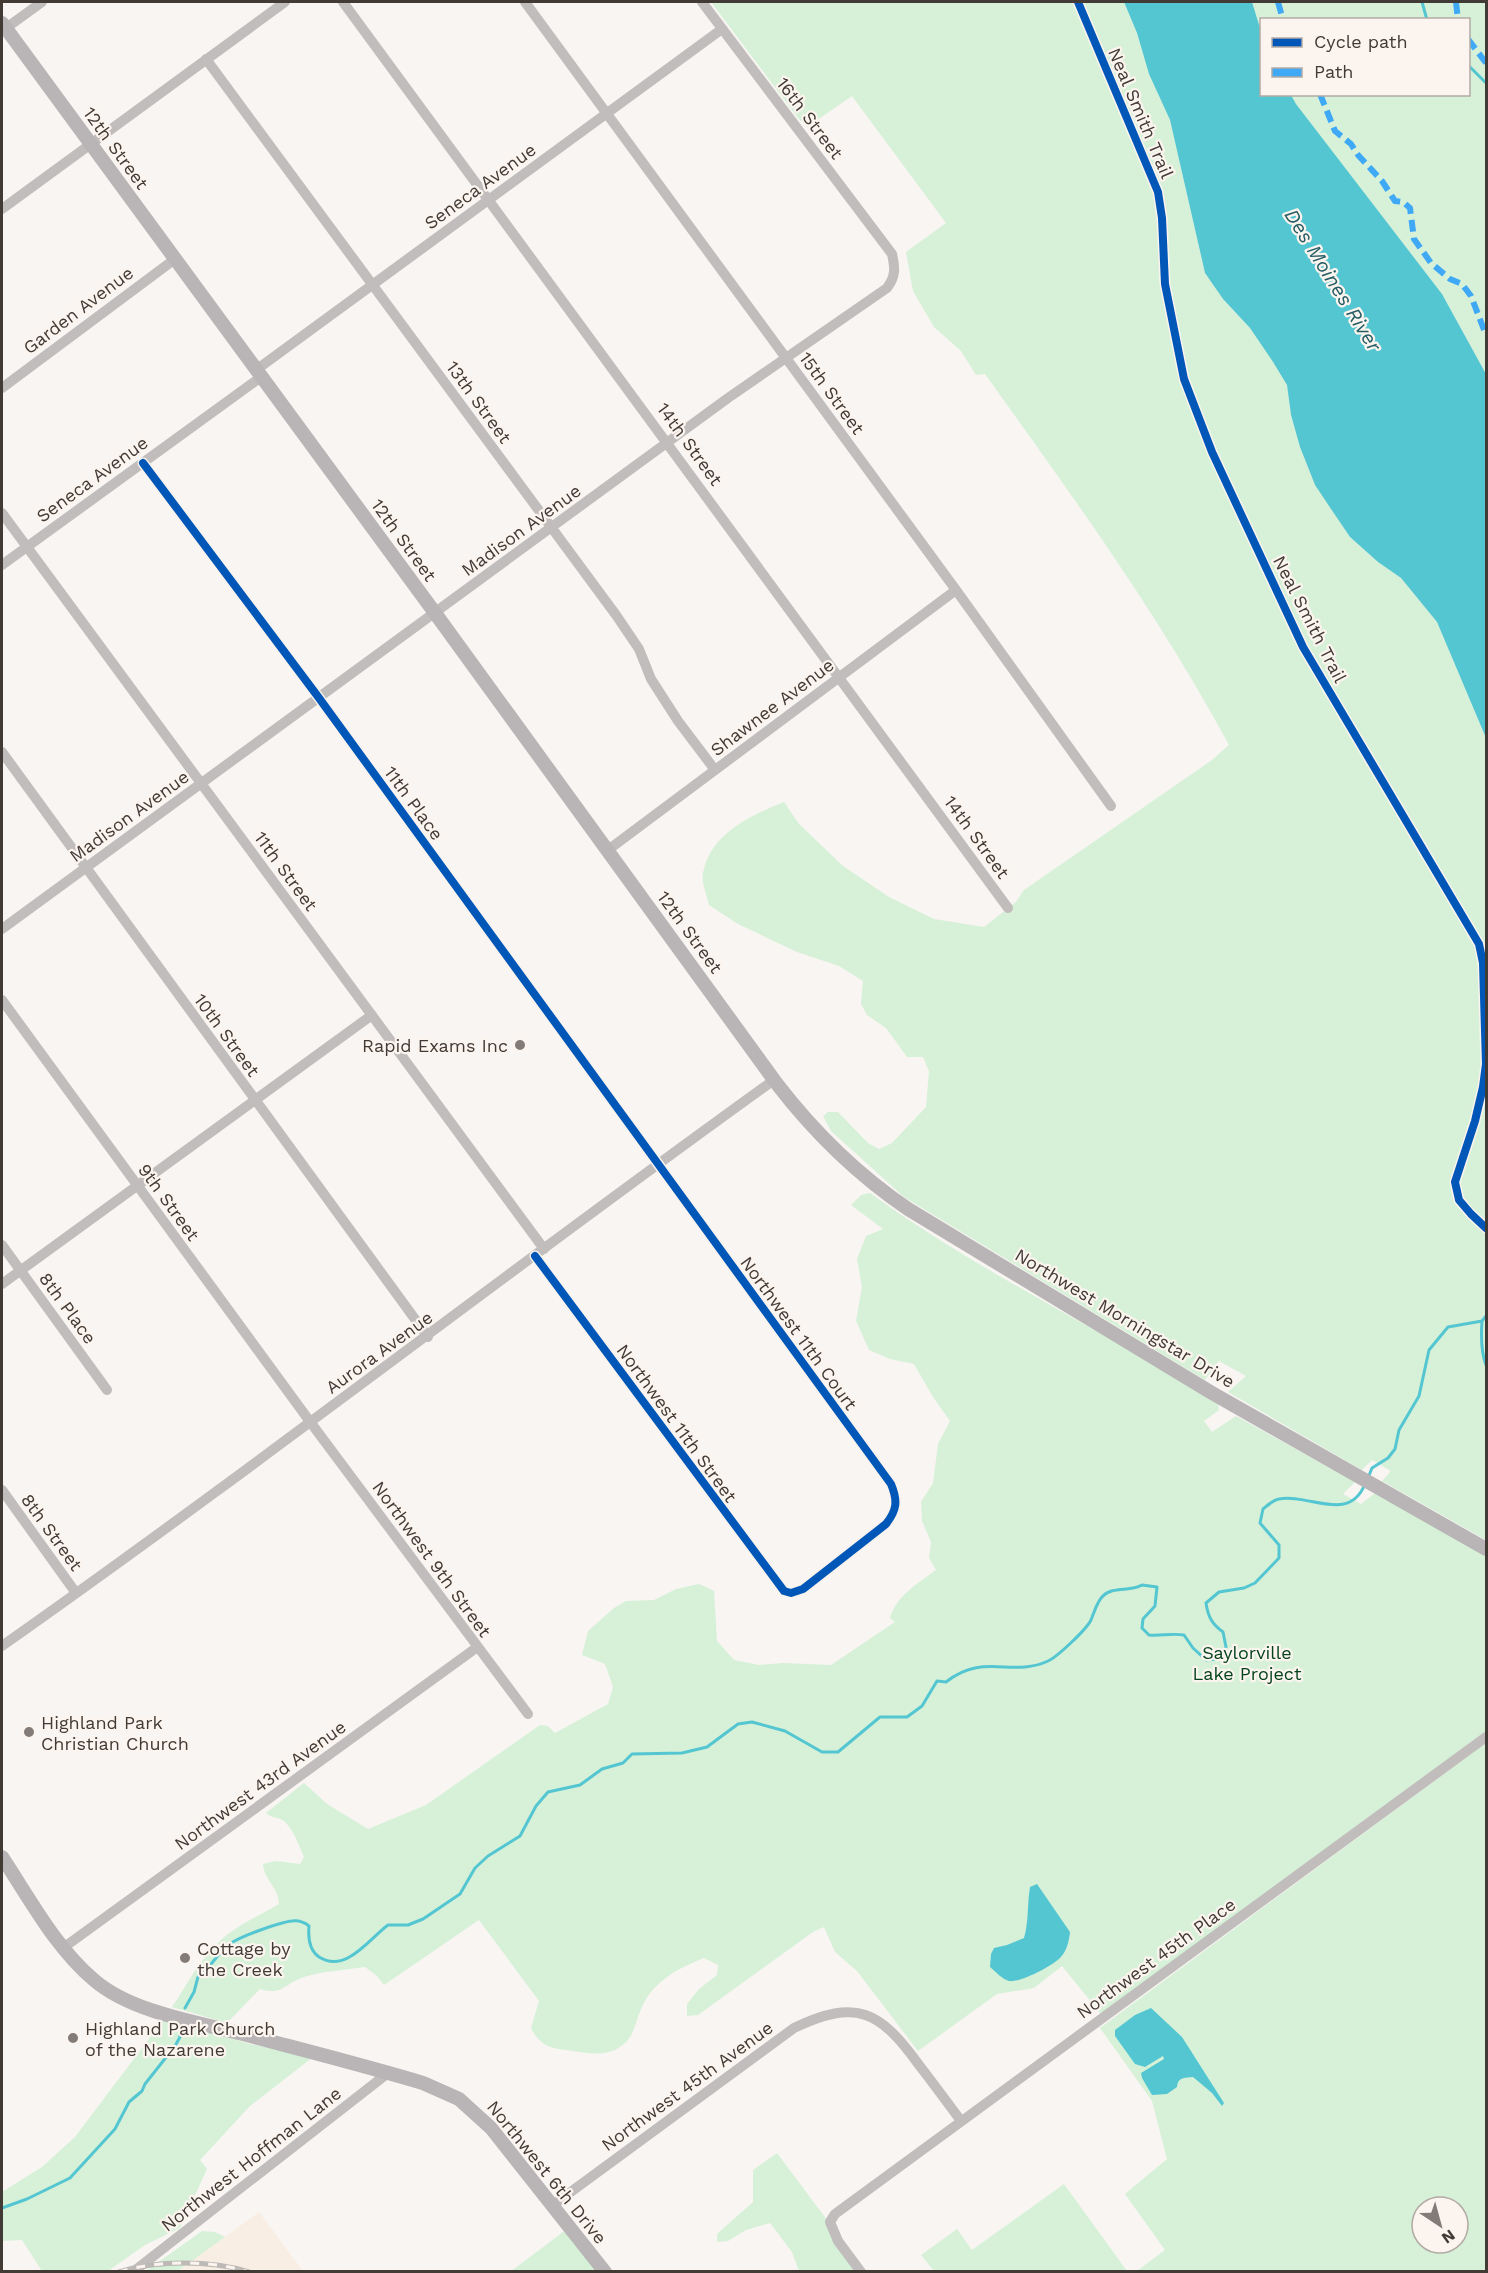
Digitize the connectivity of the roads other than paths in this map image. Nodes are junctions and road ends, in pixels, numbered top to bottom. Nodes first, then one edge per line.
1 (42, 2) edge
2 (285, 2) edge
3 (344, 2) edge
4 (525, 2) edge
5 (702, 2) edge
6 (3, 27) edge
7 (722, 29) junction
8 (206, 59) junction
9 (607, 113) junction
10 (90, 144) junction
11 (489, 200) junction
12 (2, 209) edge
13 (892, 254) joint
14 (175, 259) junction
15 (372, 285) junction
16 (786, 358) junction
17 (259, 374) junction
18 (2, 388) edge
19 (668, 442) junction
20 (143, 463) junction
21 (2, 513) edge
22 (551, 528) junction
23 (27, 547) junction
24 (2, 565) edge
25 (956, 590) junction
26 (435, 613) junction
27 (839, 678) junction
28 (319, 698) junction
29 (2, 752) edge
30 (715, 771) junction
31 (201, 784) junction
32 (1112, 806) dead end
33 (608, 850) junction
34 (86, 868) junction
35 (1008, 908) dead end
36 (2, 929) edge
37 (2, 1000) edge
38 (372, 1015) junction
39 (774, 1080) junction
40 (254, 1101) junction
41 (657, 1164) junction
42 (137, 1186) junction
43 (2, 1245) edge
44 (539, 1252) junction
45 (21, 1270) junction
46 (2, 1284) edge
47 (428, 1337) junction
48 (107, 1390) dead end
49 (311, 1423) junction
50 (2, 1490) edge
51 (1486, 1549) edge
52 (803, 1589) joint
53 (76, 1593) junction
54 (2, 1646) edge
55 (476, 1648) junction
56 (528, 1714) dead end
57 (1486, 1737) edge
58 (2, 1857) edge
59 (63, 1948) junction
60 (388, 2073) junction
61 (961, 2121) junction
62 (553, 2205) junction
63 (134, 2271) edge
64 (605, 2271) edge
65 (861, 2271) edge

1 - 6 street
2 - 8 street
3 - 11 street, 14th Street
4 - 9 street, 15th Street
5 - 7 street, 16th Street
6 - 10 main road, 12th Street
7 - 9 street, Seneca Avenue
7 - 13 street, 16th Street
8 - 10 street
8 - 15 street, 13th Street
9 - 11 street, Seneca Avenue
9 - 16 street, 15th Street
10 - 12 street
10 - 14 main road, 12th Street
11 - 15 street, Seneca Avenue
11 - 19 street, 14th Street
13 - 16 street, Madison Avenue
14 - 17 main road, 12th Street
14 - 18 street, Garden Avenue
15 - 17 street, Seneca Avenue
15 - 22 street, 13th Street
16 - 19 street, Madison Avenue
16 - 25 street, 15th Street
17 - 20 street, Seneca Avenue
17 - 26 main road, 12th Street
19 - 22 street, Madison Avenue
19 - 27 street, 14th Street
20 - 23 street, Seneca Avenue
20 - 28 street, 11th Place
21 - 23 street, 11th Street
22 - 26 street, Madison Avenue
22 - 30 street, 13th Street
23 - 24 street, Seneca Avenue
23 - 31 street, 11th Street
25 - 27 street, Shawnee Avenue
25 - 32 street, 15th Street
26 - 28 street, Madison Avenue
26 - 33 main road, 12th Street
27 - 30 street, Shawnee Avenue
27 - 35 street, 14th Street
28 - 31 street, Madison Avenue
28 - 41 street, 11th Place
29 - 34 street, 10th Street
30 - 33 street, Shawnee Avenue
31 - 34 street, Madison Avenue
31 - 38 street, 11th Street
33 - 39 main road, 12th Street
34 - 36 street, Madison Avenue
34 - 40 street, 10th Street
37 - 42 street, 9th Street
38 - 40 street
38 - 44 street, 11th Street
39 - 41 street, Aurora Avenue
39 - 51 main road, Northwest Morningstar Drive
40 - 42 street
40 - 47 street, 10th Street
41 - 44 street, Aurora Avenue
41 - 52 street, Northwest 11th Court
42 - 45 street
42 - 49 street, 9th Street
43 - 45 street, 8th Place
44 - 47 street, Aurora Avenue
44 - 52 street, Northwest 11th Street
45 - 46 street
45 - 48 street, 8th Place
47 - 49 street, Aurora Avenue
49 - 53 street, Aurora Avenue
49 - 55 street, Northwest 9th Street
50 - 53 street, 8th Street
53 - 54 street, Aurora Avenue
55 - 56 street, Northwest 9th Street
55 - 59 street, Northwest 43rd Avenue
57 - 61 street, Northwest 45th Place
58 - 59 main road, Northwest 6th Drive
59 - 60 main road, Northwest 6th Drive
60 - 62 main road, Northwest 6th Drive
60 - 63 street, Northwest Hoffman Lane
61 - 62 street, Northwest 45th Avenue
61 - 65 street, Northwest 45th Place
62 - 64 main road, Northwest 6th Drive

